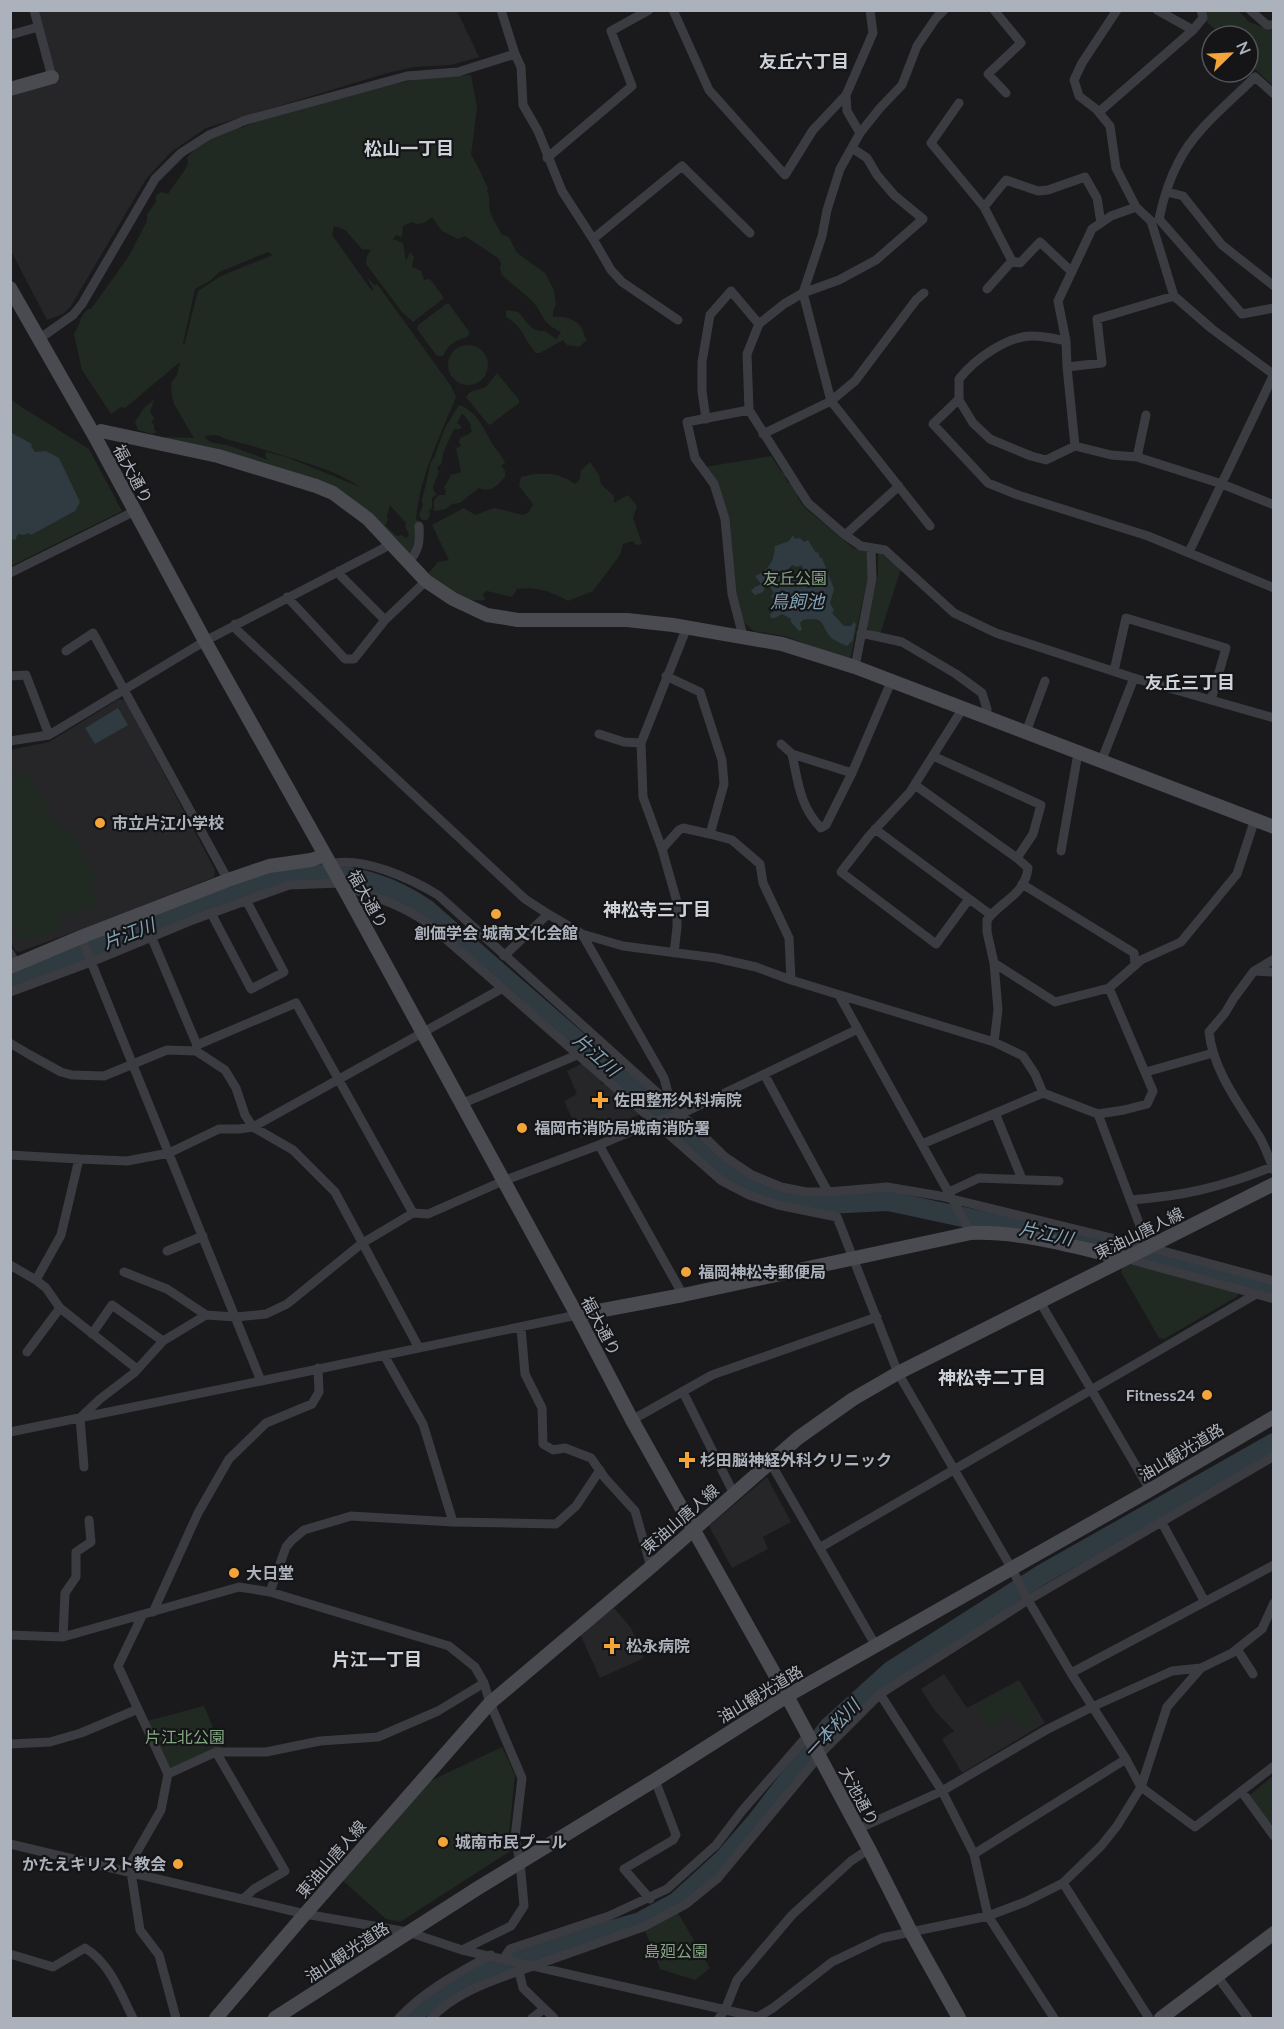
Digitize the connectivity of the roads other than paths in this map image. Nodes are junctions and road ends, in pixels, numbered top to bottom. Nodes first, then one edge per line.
1 (34, 10) edge
2 (501, 10) edge
3 (649, 10) edge
4 (673, 10) edge
5 (870, 10) edge
6 (944, 10) edge
7 (994, 10) edge
8 (1117, 10) edge
9 (1157, 10) edge
10 (1201, 10) edge
11 (1250, 10) edge
12 (1271, 26) edge
13 (38, 27) junction
14 (1193, 30) junction
15 (10, 35) edge
16 (515, 54) junction
17 (52, 77) joint
18 (10, 89) edge
19 (1006, 93) dead end
20 (1274, 94) edge
21 (846, 95) junction
22 (959, 103) dead end
23 (1099, 112) junction
24 (860, 133) junction
25 (852, 148) junction
26 (547, 158) junction
27 (1167, 192) junction
28 (984, 207) junction
29 (1136, 207) junction
30 (1155, 220) junction
31 (1101, 222) junction
32 (750, 233) dead end
33 (593, 239) junction
34 (1012, 261) junction
35 (1072, 272) junction
36 (1274, 286) edge
37 (10, 288) edge
38 (987, 289) dead end
39 (924, 292) dead end
40 (803, 293) junction
41 (1174, 296) junction
42 (1274, 308) edge
43 (678, 320) dead end
44 (759, 324) junction
45 (39, 339) junction
46 (1066, 341) junction
47 (1067, 367) junction
48 (1273, 374) edge
49 (959, 399) junction
50 (831, 401) junction
51 (749, 410) junction
52 (1146, 415) dead end
53 (706, 418) junction
54 (763, 434) junction
55 (94, 435) junction
56 (1075, 446) junction
57 (1137, 457) junction
58 (1222, 484) junction
59 (899, 486) junction
60 (1274, 505) edge
61 (135, 512) junction
62 (419, 526) dead end
63 (930, 526) dead end
64 (845, 535) junction
65 (390, 542) junction
66 (871, 548) junction
67 (1189, 552) junction
68 (409, 562) junction
69 (339, 571) junction
70 (10, 573) edge
71 (426, 581) junction
72 (1274, 588) edge
73 (287, 597) junction
74 (385, 620) junction
75 (235, 624) junction
76 (687, 627) junction
77 (861, 633) junction
78 (743, 636) junction
79 (205, 641) junction
80 (66, 651) dead end
81 (855, 667) junction
82 (1114, 672) junction
83 (10, 675) edge
84 (666, 676) junction
85 (1134, 678) junction
86 (1045, 681) dead end
87 (891, 682) junction
88 (125, 690) junction
89 (1211, 700) junction
90 (963, 708) junction
91 (986, 716) junction
92 (1274, 718) edge
93 (1026, 732) junction
94 (599, 734) dead end
95 (49, 735) junction
96 (10, 741) edge
97 (641, 743) junction
98 (781, 744) dead end
99 (1078, 753) junction
100 (792, 754) junction
101 (933, 756) junction
102 (1101, 762) junction
103 (852, 773) junction
104 (915, 784) junction
105 (1255, 819) junction
106 (1274, 827) edge
107 (875, 830) junction
108 (710, 834) junction
109 (662, 849) junction
110 (1060, 851) dead end
111 (1017, 858) junction
112 (327, 860) junction
113 (228, 880) junction
114 (1022, 884) junction
115 (344, 889) junction
116 (969, 898) junction
117 (246, 900) junction
118 (211, 913) junction
119 (548, 914) junction
120 (991, 915) junction
121 (582, 934) junction
122 (151, 936) junction
123 (82, 939) junction
124 (674, 953) junction
125 (504, 956) junction
126 (1274, 958) edge
127 (91, 960) junction
128 (12, 962) edge
129 (994, 963) junction
130 (1135, 965) junction
131 (1254, 971) junction
132 (1274, 972) edge
133 (791, 980) junction
134 (1109, 988) junction
135 (501, 989) junction
136 (10, 992) edge
137 (839, 995) junction
138 (858, 1029) junction
139 (421, 1033) junction
140 (994, 1042) junction
141 (10, 1043) edge
142 (196, 1048) junction
143 (1213, 1053) junction
144 (577, 1055) junction
145 (134, 1064) junction
146 (1146, 1072) junction
147 (765, 1074) junction
148 (339, 1079) junction
149 (1044, 1093) junction
150 (461, 1104) junction
151 (670, 1104) junction
152 (995, 1113) junction
153 (680, 1114) junction
154 (1098, 1114) junction
155 (658, 1121) junction
156 (253, 1127) junction
157 (922, 1143) junction
158 (599, 1145) junction
159 (169, 1154) junction
160 (10, 1155) edge
161 (79, 1159) junction
162 (1273, 1168) edge
163 (1022, 1179) junction
164 (503, 1181) junction
165 (1059, 1181) dead end
166 (1274, 1184) edge
167 (828, 1192) junction
168 (953, 1199) junction
169 (1130, 1200) junction
170 (413, 1213) junction
171 (968, 1228) junction
172 (203, 1236) junction
173 (361, 1244) junction
174 (1146, 1248) junction
175 (167, 1251) dead end
176 (1125, 1257) junction
177 (853, 1258) junction
178 (10, 1265) edge
179 (124, 1272) dead end
180 (36, 1280) junction
181 (1274, 1281) edge
182 (1256, 1294) junction
183 (683, 1295) junction
184 (1274, 1299) edge
185 (1040, 1302) junction
186 (60, 1308) junction
187 (206, 1315) junction
188 (577, 1315) junction
189 (236, 1317) junction
190 (877, 1317) junction
191 (521, 1328) junction
192 (92, 1334) junction
193 (163, 1341) junction
194 (418, 1348) junction
195 (27, 1352) dead end
196 (384, 1355) junction
197 (318, 1368) junction
198 (137, 1369) junction
199 (898, 1373) junction
200 (261, 1381) junction
201 (1091, 1389) junction
202 (683, 1392) junction
203 (1274, 1417) edge
204 (80, 1418) junction
205 (632, 1420) junction
206 (10, 1432) edge
207 (1273, 1457) edge
208 (770, 1462) junction
209 (84, 1467) dead end
210 (600, 1470) junction
211 (953, 1470) junction
212 (1150, 1490) junction
213 (734, 1494) junction
214 (89, 1520) dead end
215 (1161, 1521) junction
216 (453, 1522) junction
217 (693, 1528) junction
218 (820, 1546) junction
219 (1274, 1564) edge
220 (651, 1566) junction
221 (1015, 1575) junction
222 (270, 1592) junction
223 (1027, 1598) junction
224 (1205, 1602) junction
225 (1274, 1603) edge
226 (153, 1612) junction
227 (142, 1616) junction
228 (1262, 1629) junction
229 (1274, 1629) edge
230 (10, 1635) edge
231 (63, 1637) junction
232 (876, 1646) junction
233 (1237, 1649) junction
234 (1201, 1668) junction
235 (1071, 1673) junction
236 (1253, 1674) dead end
237 (484, 1683) junction
238 (880, 1694) junction
239 (787, 1696) junction
240 (489, 1703) junction
241 (1092, 1707) junction
242 (138, 1709) junction
243 (807, 1733) junction
244 (10, 1744) edge
245 (216, 1752) junction
246 (819, 1756) junction
247 (1126, 1759) junction
248 (1274, 1766) edge
249 (168, 1774) junction
250 (655, 1780) junction
251 (1141, 1787) junction
252 (942, 1791) junction
253 (1242, 1792) junction
254 (858, 1829) junction
255 (1274, 1836) edge
256 (10, 1844) edge
257 (869, 1849) junction
258 (974, 1854) junction
259 (520, 1862) junction
260 (128, 1871) junction
261 (1063, 1883) junction
262 (244, 1898) junction
263 (649, 1898) junction
264 (304, 1914) junction
265 (988, 1916) junction
266 (408, 1932) junction
267 (911, 1932) junction
268 (1274, 1933) edge
269 (462, 1950) junction
270 (10, 1954) edge
271 (491, 1955) junction
272 (506, 1958) junction
273 (533, 1966) junction
274 (519, 1971) junction
275 (1217, 1976) junction
276 (544, 2008) junction
277 (722, 2014) edge
278 (758, 2018) edge
279 (133, 2019) edge
280 (176, 2019) edge
281 (216, 2019) edge
282 (275, 2019) edge
283 (399, 2019) edge
284 (431, 2019) edge
285 (532, 2019) edge
286 (554, 2019) edge
287 (959, 2019) edge
288 (1054, 2019) edge
289 (1149, 2019) edge
290 (1161, 2019) edge
291 (1248, 2019) edge

1 - 13 street
2 - 16 street
3 - 26 street
4 - 21 street
5 - 21 street
6 - 24 street
7 - 19 street
8 - 23 street
9 - 14 street
10 - 14 street
11 - 12 street
13 - 15 street
13 - 17 street
14 - 23 street
16 - 26 street
16 - 45 street
17 - 18 street
20 - 27 street
21 - 24 street
22 - 28 street
23 - 29 street
24 - 25 street
25 - 40 street
25 - 40 street
26 - 33 street
27 - 30 street
27 - 36 street
28 - 31 street
28 - 34 street
29 - 30 street
29 - 31 street
30 - 41 street
30 - 42 street
31 - 35 street
32 - 33 street
33 - 43 street
34 - 35 street
34 - 38 street
35 - 46 street
37 - 45 street, 福大通り
39 - 50 street
40 - 44 street
40 - 50 street
41 - 47 street
41 - 48 street
44 - 51 street
44 - 53 street
45 - 55 street, 福大通り
46 - 47 street
46 - 49 street
47 - 56 street
48 - 58 street
49 - 56 street
49 - 67 street
50 - 54 street
50 - 59 street
51 - 53 street
51 - 54 street
52 - 57 street
53 - 78 street
54 - 64 street
55 - 61 street, 福大通り
55 - 65 street
56 - 57 street
57 - 58 street
58 - 60 street
58 - 67 street
59 - 63 street
59 - 64 street
61 - 70 street
61 - 79 street, 福大通り
62 - 68 street
64 - 66 street
65 - 68 street
65 - 69 street
66 - 77 street
66 - 82 street
67 - 72 street
68 - 71 street
69 - 73 street
69 - 74 street
71 - 74 street
71 - 76 street
73 - 74 street
73 - 75 street
75 - 79 street
75 - 119 street
76 - 78 street
76 - 84 street
77 - 81 street
77 - 91 street
78 - 81 street
79 - 88 street
79 - 112 street, 福大通り
80 - 88 street
81 - 87 street
82 - 85 street
82 - 89 street
83 - 95 street
84 - 97 street
84 - 108 street
85 - 89 street
85 - 102 street
86 - 93 street
87 - 90 street
87 - 103 street
88 - 95 street
88 - 113 street
89 - 92 street
90 - 91 street
90 - 101 street
91 - 93 street
93 - 99 street
94 - 97 street
95 - 96 street
97 - 109 street
98 - 100 street
99 - 102 street
99 - 110 street
100 - 103 street
100 - 103 street
101 - 104 street
101 - 111 street
102 - 105 street
104 - 107 street
104 - 111 street
105 - 106 street
105 - 130 street
107 - 116 street
107 - 116 street
108 - 109 street
108 - 133 street
109 - 124 street
111 - 114 street
112 - 113 street
112 - 115 street, 福大通り
112 - 125 street
113 - 123 street
114 - 120 street
114 - 130 street
115 - 117 street
115 - 135 street
115 - 139 street, 福大通り
116 - 120 street
117 - 118 street
117 - 118 street
118 - 122 street
119 - 121 street
119 - 125 street
120 - 129 street
121 - 124 street
121 - 151 street
122 - 127 street
122 - 142 street
123 - 127 street
123 - 128 street
124 - 133 street
125 - 151 street
126 - 131 street
127 - 136 street
127 - 145 street
129 - 134 street
129 - 140 street
130 - 134 street
131 - 132 street
131 - 143 street
133 - 137 street
134 - 146 street
135 - 139 street
135 - 144 street
137 - 138 street
137 - 140 street
138 - 147 street
138 - 157 street
139 - 148 street
139 - 150 street, 福大通り
140 - 149 street
141 - 145 street
142 - 145 street
142 - 148 street
142 - 156 street
143 - 146 street
143 - 162 street
144 - 150 street
144 - 155 street
145 - 159 street
146 - 154 street
147 - 153 street
147 - 167 street
148 - 156 street
148 - 170 street
149 - 152 street
149 - 154 street
150 - 164 street, 福大通り
151 - 153 street
152 - 157 street
152 - 163 street
153 - 155 street
153 - 167 street
154 - 169 street
155 - 158 street
155 - 177 street
156 - 159 street
156 - 173 street
157 - 168 street
158 - 164 street
158 - 183 street
159 - 161 street
159 - 172 street
160 - 161 street
161 - 180 street
162 - 169 street
163 - 165 street
163 - 168 street
164 - 170 street
164 - 188 street, 福大通り
166 - 174 street, 東油山唐人線
167 - 168 street
168 - 171 street
168 - 174 street
169 - 174 street
170 - 173 street
171 - 176 street
171 - 177 street
172 - 175 street
172 - 189 street
173 - 189 street
173 - 194 street
174 - 176 street, 東油山唐人線
174 - 181 street
176 - 182 street
176 - 185 street, 東油山唐人線
177 - 183 street
177 - 190 street
178 - 180 street
179 - 187 street
180 - 186 street
182 - 184 street
182 - 201 street
183 - 188 street
185 - 199 street, 東油山唐人線
185 - 201 street
186 - 192 street
186 - 195 street
187 - 189 street
187 - 193 street
188 - 191 street
188 - 205 street, 福大通り
189 - 200 street
190 - 199 street
190 - 202 street
191 - 194 street
191 - 210 street
192 - 193 street
192 - 198 street
193 - 198 street
194 - 196 street
196 - 197 street
196 - 216 street
197 - 200 street
197 - 226 street
198 - 204 street
199 - 208 street, 東油山唐人線
199 - 211 street
200 - 204 street
201 - 211 street
201 - 212 street
202 - 205 street
202 - 213 street
203 - 212 street, 油山観光道路
204 - 206 street
204 - 209 street
205 - 217 street, 福大通り
207 - 215 street
208 - 213 street, 東油山唐人線
208 - 218 street
210 - 216 street
210 - 220 street
211 - 218 street
211 - 221 street
212 - 221 street, 油山観光道路
213 - 217 street, 東油山唐人線
214 - 231 street
215 - 223 street
215 - 224 street
216 - 222 street
217 - 220 street, 東油山唐人線
217 - 239 street, 大池通り
218 - 232 street
219 - 224 street
220 - 240 street, 東油山唐人線
221 - 223 street
221 - 232 street, 油山観光道路
222 - 226 street
222 - 237 street
223 - 235 street
223 - 238 street
224 - 235 street
225 - 228 street
226 - 227 street
227 - 231 street
227 - 242 street
228 - 229 street
228 - 233 street
230 - 231 street
232 - 239 street, 油山観光道路
233 - 234 street
233 - 236 street
234 - 241 street
234 - 251 street
235 - 241 street
237 - 240 street
237 - 245 street
238 - 246 street
238 - 252 street
239 - 243 street, 大池通り
239 - 250 street, 油山観光道路
240 - 259 street
240 - 264 street, 東油山唐人線
241 - 247 street
241 - 252 street
242 - 244 street
242 - 249 street
243 - 246 street, 大池通り
243 - 263 street
245 - 249 street
245 - 262 street
246 - 254 street, 大池通り
246 - 273 street
247 - 251 street
247 - 258 street
248 - 253 street
249 - 260 street
250 - 259 street, 油山観光道路
250 - 263 street
251 - 253 street
251 - 261 street
252 - 254 street
252 - 258 street
253 - 255 street
254 - 257 street, 大池通り
256 - 260 street
257 - 267 street, 大池通り
257 - 277 street
258 - 265 street
259 - 266 street, 油山観光道路
259 - 269 street
260 - 262 street
260 - 280 street
261 - 265 street
261 - 289 street
262 - 264 street
263 - 272 street
264 - 266 street
264 - 281 street, 東油山唐人線
265 - 267 street
265 - 288 street
266 - 269 street
266 - 282 street, 油山観光道路
267 - 278 street
267 - 287 street, 大池通り
268 - 275 street
269 - 271 street
270 - 279 street
271 - 272 street
271 - 283 street
272 - 273 street
273 - 274 street
273 - 277 street
274 - 276 street
274 - 284 street
275 - 290 street
275 - 291 street
276 - 285 street
276 - 286 street
277 - 278 street

